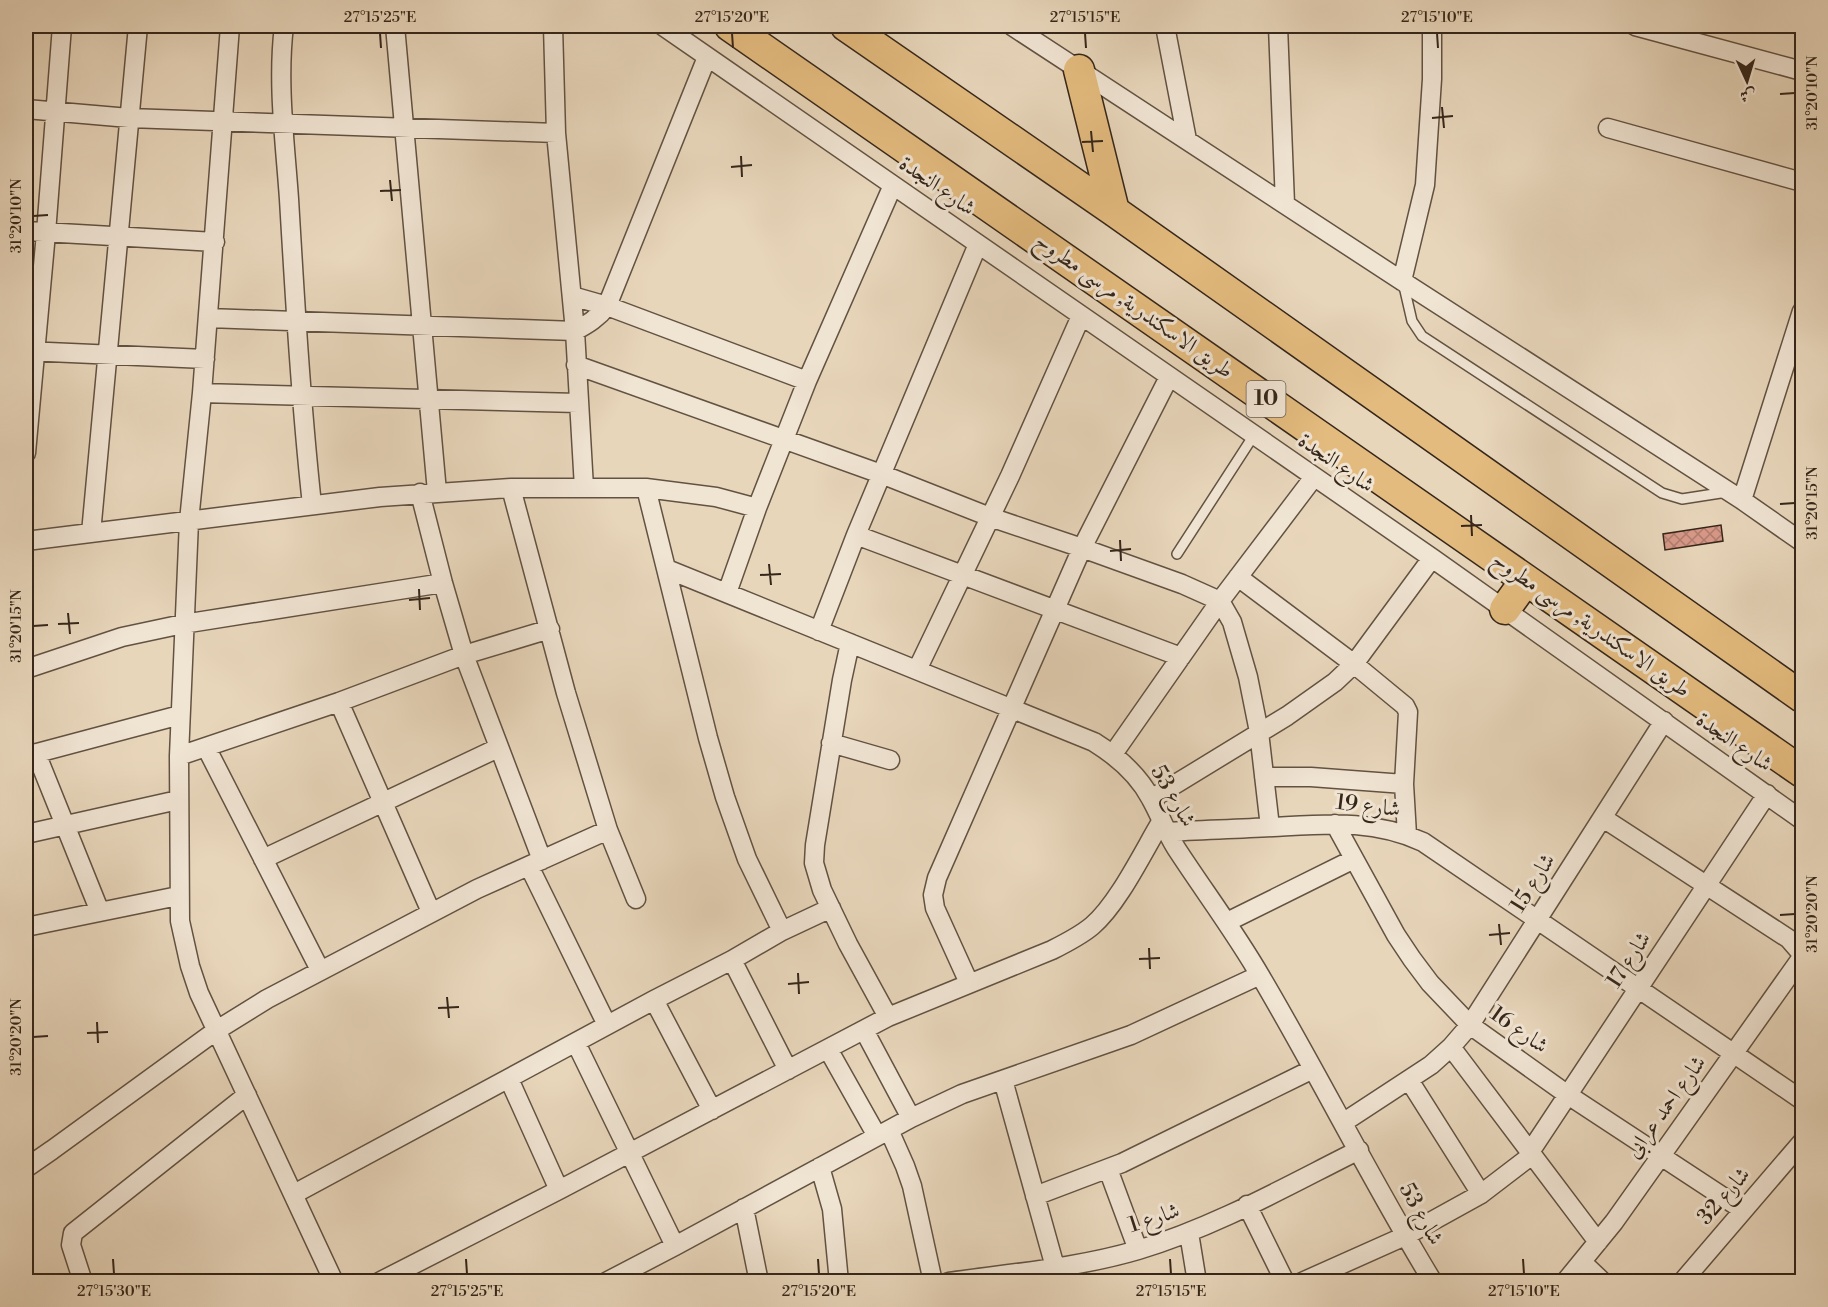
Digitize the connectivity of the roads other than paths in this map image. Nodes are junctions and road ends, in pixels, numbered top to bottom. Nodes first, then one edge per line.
1 (62, 26) edge
2 (138, 26) edge
3 (230, 26) edge
4 (284, 26) edge
5 (395, 26) edge
6 (553, 26) edge
7 (663, 26) edge
8 (730, 26) edge
9 (846, 26) edge
10 (1012, 26) edge
11 (1165, 26) edge
12 (1278, 26) edge
13 (1432, 26) edge
14 (1635, 26) edge
15 (707, 57) junction
16 (1079, 70) junction
17 (1803, 71) edge
18 (26, 109) edge
19 (56, 112) junction
20 (129, 118) junction
21 (223, 122) junction
22 (284, 123) junction
23 (404, 128) junction
24 (1608, 128) dead end
25 (556, 133) junction
26 (1187, 140) junction
27 (1803, 182) edge
28 (893, 185) junction
29 (1285, 204) junction
30 (1114, 211) junction
31 (26, 231) edge
32 (46, 233) junction
33 (118, 236) junction
34 (215, 242) junction
35 (978, 244) junction
36 (1402, 281) junction
37 (572, 296) junction
38 (607, 306) junction
39 (1082, 316) junction
40 (208, 318) junction
41 (1801, 319) edge
42 (296, 320) junction
43 (422, 325) junction
44 (575, 331) junction
45 (30, 351) edge
46 (107, 356) junction
47 (205, 359) junction
48 (576, 365) junction
49 (1169, 377) junction
50 (807, 381) junction
51 (202, 393) junction
52 (300, 396) junction
53 (429, 400) junction
54 (578, 403) junction
55 (1254, 435) junction
56 (784, 440) junction
57 (26, 453) edge
58 (881, 474) junction
59 (1314, 477) junction
60 (511, 488) junction
61 (584, 488) junction
62 (646, 488) junction
63 (428, 493) junction
64 (1736, 496) junction
65 (312, 505) junction
66 (757, 508) junction
67 (990, 517) junction
68 (189, 521) junction
69 (91, 533) junction
70 (856, 535) junction
71 (26, 541) edge
72 (1803, 542) edge
73 (1082, 548) junction
74 (1177, 554) dead end
75 (1432, 558) junction
76 (667, 569) junction
77 (963, 575) junction
78 (1238, 577) junction
79 (1526, 580) junction
80 (442, 583) junction
81 (727, 593) junction
82 (1220, 602) junction
83 (1505, 609) junction
84 (1054, 610) junction
85 (183, 624) junction
86 (550, 629) junction
87 (819, 631) junction
88 (850, 643) junction
89 (464, 655) junction
90 (1181, 657) junction
91 (1354, 664) junction
92 (26, 669) edge
93 (917, 670) junction
94 (1803, 697) edge
95 (339, 702) junction
96 (1010, 708) junction
97 (180, 715) junction
98 (1664, 722) junction
99 (1259, 732) junction
100 (831, 743) junction
101 (206, 747) junction
102 (498, 748) junction
103 (31, 754) edge
104 (1113, 754) junction
105 (179, 756) junction
106 (890, 760) dead end
107 (1803, 772) edge
108 (1264, 777) junction
109 (1404, 784) junction
110 (1767, 794) junction
111 (1151, 799) junction
112 (178, 800) junction
113 (383, 803) junction
114 (1603, 818) junction
115 (1803, 820) edge
116 (64, 824) junction
117 (1335, 824) junction
118 (1164, 827) junction
119 (1270, 827) junction
120 (608, 830) junction
121 (26, 834) edge
122 (1407, 835) junction
123 (263, 859) junction
124 (1354, 859) junction
125 (535, 863) junction
126 (1706, 886) junction
127 (178, 896) junction
128 (636, 899) dead end
129 (831, 908) junction
130 (100, 912) junction
131 (431, 912) junction
132 (1537, 921) junction
133 (1227, 922) junction
134 (26, 927) edge
135 (782, 931) junction
136 (1803, 956) edge
137 (732, 960) junction
138 (320, 970) junction
139 (1260, 975) junction
140 (969, 983) junction
141 (1638, 989) junction
142 (654, 1000) junction
143 (888, 1017) junction
144 (607, 1025) junction
145 (1470, 1025) junction
146 (217, 1030) junction
147 (864, 1030) junction
148 (576, 1043) junction
149 (1451, 1047) junction
150 (828, 1049) junction
151 (1734, 1053) junction
152 (1313, 1069) junction
153 (788, 1070) junction
154 (509, 1079) junction
155 (1003, 1080) junction
156 (1409, 1080) junction
157 (247, 1095) junction
158 (1568, 1095) junction
159 (1803, 1100) edge
160 (712, 1110) junction
161 (911, 1118) junction
162 (1344, 1122) junction
163 (883, 1133) junction
164 (1803, 1142) edge
165 (1359, 1150) junction
166 (628, 1154) junction
167 (1531, 1154) junction
168 (1660, 1156) junction
169 (820, 1167) junction
170 (26, 1168) edge
171 (1108, 1168) junction
172 (559, 1190) junction
173 (294, 1194) junction
174 (1481, 1194) junction
175 (1035, 1196) junction
176 (1247, 1205) junction
177 (744, 1208) junction
178 (1743, 1210) junction
179 (1189, 1233) junction
180 (1405, 1236) junction
181 (1598, 1242) junction
182 (675, 1246) junction
183 (1138, 1250) junction
184 (1582, 1262) junction
185 (1055, 1267) junction
186 (83, 1281) edge
187 (334, 1281) edge
188 (379, 1281) edge
189 (606, 1281) edge
190 (759, 1281) edge
191 (839, 1281) edge
192 (933, 1281) edge
193 (949, 1281) edge
194 (1197, 1281) edge
195 (1285, 1281) edge
196 (1302, 1281) edge
197 (1433, 1281) edge
198 (1564, 1281) edge
199 (1603, 1281) edge
200 (1682, 1281) edge

1 - 19 street
2 - 20 street
3 - 21 street
4 - 22 street
5 - 23 street
6 - 25 street
7 - 15 street, شارع النجدة
8 - 79 main road, طريق الاسكندرية, مرسى مطروح / 10
9 - 30 main road
10 - 16 street
11 - 26 street
12 - 29 street
13 - 36 street
14 - 17 street
15 - 28 street, شارع النجدة
15 - 38 street
16 - 26 street
16 - 30 main road
18 - 19 street
19 - 20 street
19 - 32 street
20 - 21 street
20 - 33 street
21 - 22 street
21 - 34 street
22 - 23 street
22 - 42 street
23 - 25 street
23 - 43 street
24 - 27 street
25 - 37 street
26 - 29 street
28 - 35 street, شارع النجدة
28 - 50 street
29 - 36 street
30 - 94 main road
31 - 32 street
32 - 33 street
32 - 45 street
33 - 34 street
33 - 46 street
34 - 40 street
35 - 39 street, شارع النجدة
35 - 58 street
36 - 64 street
36 - 64 lane
37 - 38 street
37 - 44 street
38 - 44 street
38 - 50 street
39 - 49 street, شارع النجدة
39 - 67 street
40 - 42 street
40 - 47 street
41 - 64 street
42 - 43 street
42 - 52 street
43 - 44 street
43 - 53 street
44 - 48 street
45 - 46 street
45 - 57 street
46 - 47 street
46 - 69 street
47 - 51 street
48 - 54 street
48 - 56 street
49 - 55 street, شارع النجدة
49 - 73 street
50 - 56 street
51 - 52 street
51 - 68 street
52 - 53 street
52 - 65 street
53 - 54 street
53 - 63 street
54 - 61 street
55 - 59 street, شارع النجدة
55 - 74 lane
56 - 58 street
56 - 66 street
58 - 67 street
58 - 70 street
59 - 75 street, شارع النجدة
59 - 78 street
60 - 61 street
60 - 63 street
60 - 86 street
61 - 62 street
62 - 66 street
62 - 76 street
63 - 65 street
63 - 80 street
64 - 72 street
65 - 68 street
66 - 81 street
67 - 73 street
67 - 77 street
68 - 69 street
68 - 85 street
69 - 71 street
70 - 77 street
70 - 87 street
73 - 82 street
73 - 84 street
75 - 83 street, شارع النجدة
75 - 91 street
76 - 81 street, شارع 53
76 - 135 street
77 - 84 street
77 - 93 street
78 - 82 street
78 - 91 street
79 - 83 main road
79 - 107 main road, طريق الاسكندرية, مرسى مطروح / 10
80 - 85 street
80 - 89 street
81 - 87 street, شارع 53
82 - 90 street
82 - 99 street
83 - 98 street, شارع النجدة
84 - 90 street
84 - 96 street
85 - 92 street
85 - 97 street
86 - 89 street
86 - 120 street
87 - 88 street, شارع 53
88 - 93 street, شارع 53
88 - 100 street
89 - 95 street
89 - 102 street
90 - 104 street
91 - 99 street
91 - 109 street
93 - 96 street, شارع 53
95 - 101 street
95 - 113 street
96 - 104 street, شارع 53
96 - 140 street
97 - 103 street
97 - 105 street
98 - 110 street, شارع النجدة
98 - 114 street, شارع 15
99 - 108 street
99 - 111 street
100 - 106 street
100 - 129 street
101 - 105 street
101 - 123 street
102 - 113 street
102 - 125 street
103 - 116 street
104 - 111 street, شارع 53
105 - 112 street
108 - 109 street
108 - 119 street
109 - 122 street
110 - 115 street, شارع النجدة
110 - 126 street, شارع 17
111 - 118 street, شارع 53
112 - 116 street
112 - 127 street
113 - 123 street
113 - 131 street
114 - 126 street
114 - 132 street, شارع 15
116 - 121 street
116 - 130 street
117 - 119 street, شارع 19
117 - 122 street, شارع 19
117 - 124 street, شارع 16
118 - 119 street, شارع 19
118 - 133 street, شارع 53
118 - 140 street
120 - 125 street
120 - 128 street
122 - 132 street, شارع 19
123 - 138 street
124 - 133 street
124 - 145 street, شارع 16
125 - 131 street
125 - 144 street
126 - 136 street
126 - 141 street, شارع 17
127 - 130 street
127 - 146 street
129 - 135 street
129 - 143 street
130 - 134 street
131 - 138 street
132 - 141 street, شارع 19
132 - 145 street, شارع 15
133 - 139 street, شارع 53
135 - 137 street
136 - 151 street, شارع احمد عرابى
137 - 142 street
137 - 153 street
138 - 146 street
139 - 152 street, شارع 53
139 - 155 street
140 - 143 street
141 - 151 street, شارع 19
141 - 158 street, شارع 17
142 - 144 street
142 - 160 street
143 - 147 street
144 - 148 street
145 - 149 street, شارع 15
145 - 158 street, شارع 16
146 - 157 street
146 - 170 street
147 - 150 street
147 - 161 street
148 - 154 street
148 - 166 street
149 - 156 street, شارع 15
149 - 167 street
150 - 153 street
150 - 163 street
151 - 159 street, شارع 19
151 - 168 street, شارع احمد عرابى
152 - 162 street, شارع 53
152 - 171 street
153 - 160 street
154 - 172 street
154 - 173 street
155 - 161 street
155 - 175 street
156 - 162 street, شارع 15
156 - 174 street
157 - 173 street
157 - 186 street
158 - 167 street, شارع 17
158 - 168 street, شارع 16
160 - 166 street
161 - 163 street
162 - 165 street, شارع 53
163 - 169 street
163 - 192 street
164 - 178 street, شارع 32
165 - 176 street, شارع 1
165 - 180 street, شارع 53
166 - 172 street
166 - 182 street
167 - 174 street, شارع 17
167 - 181 street
168 - 178 street, شارع 16
168 - 181 street, شارع احمد عرابى
169 - 177 street
169 - 191 street
171 - 175 street
171 - 183 street
172 - 188 street
173 - 187 street
174 - 180 street, شارع 17
175 - 185 street
176 - 179 street, شارع 1
176 - 195 street
177 - 182 street
177 - 190 street
178 - 200 street, شارع 32
179 - 183 street, شارع 1
179 - 194 street
180 - 196 street, شارع 17
180 - 197 street, شارع 53
181 - 184 street, شارع احمد عرابى
182 - 189 street
183 - 185 street, شارع 1
184 - 198 street, شارع احمد عرابى
184 - 199 street
185 - 193 street, شارع 1

